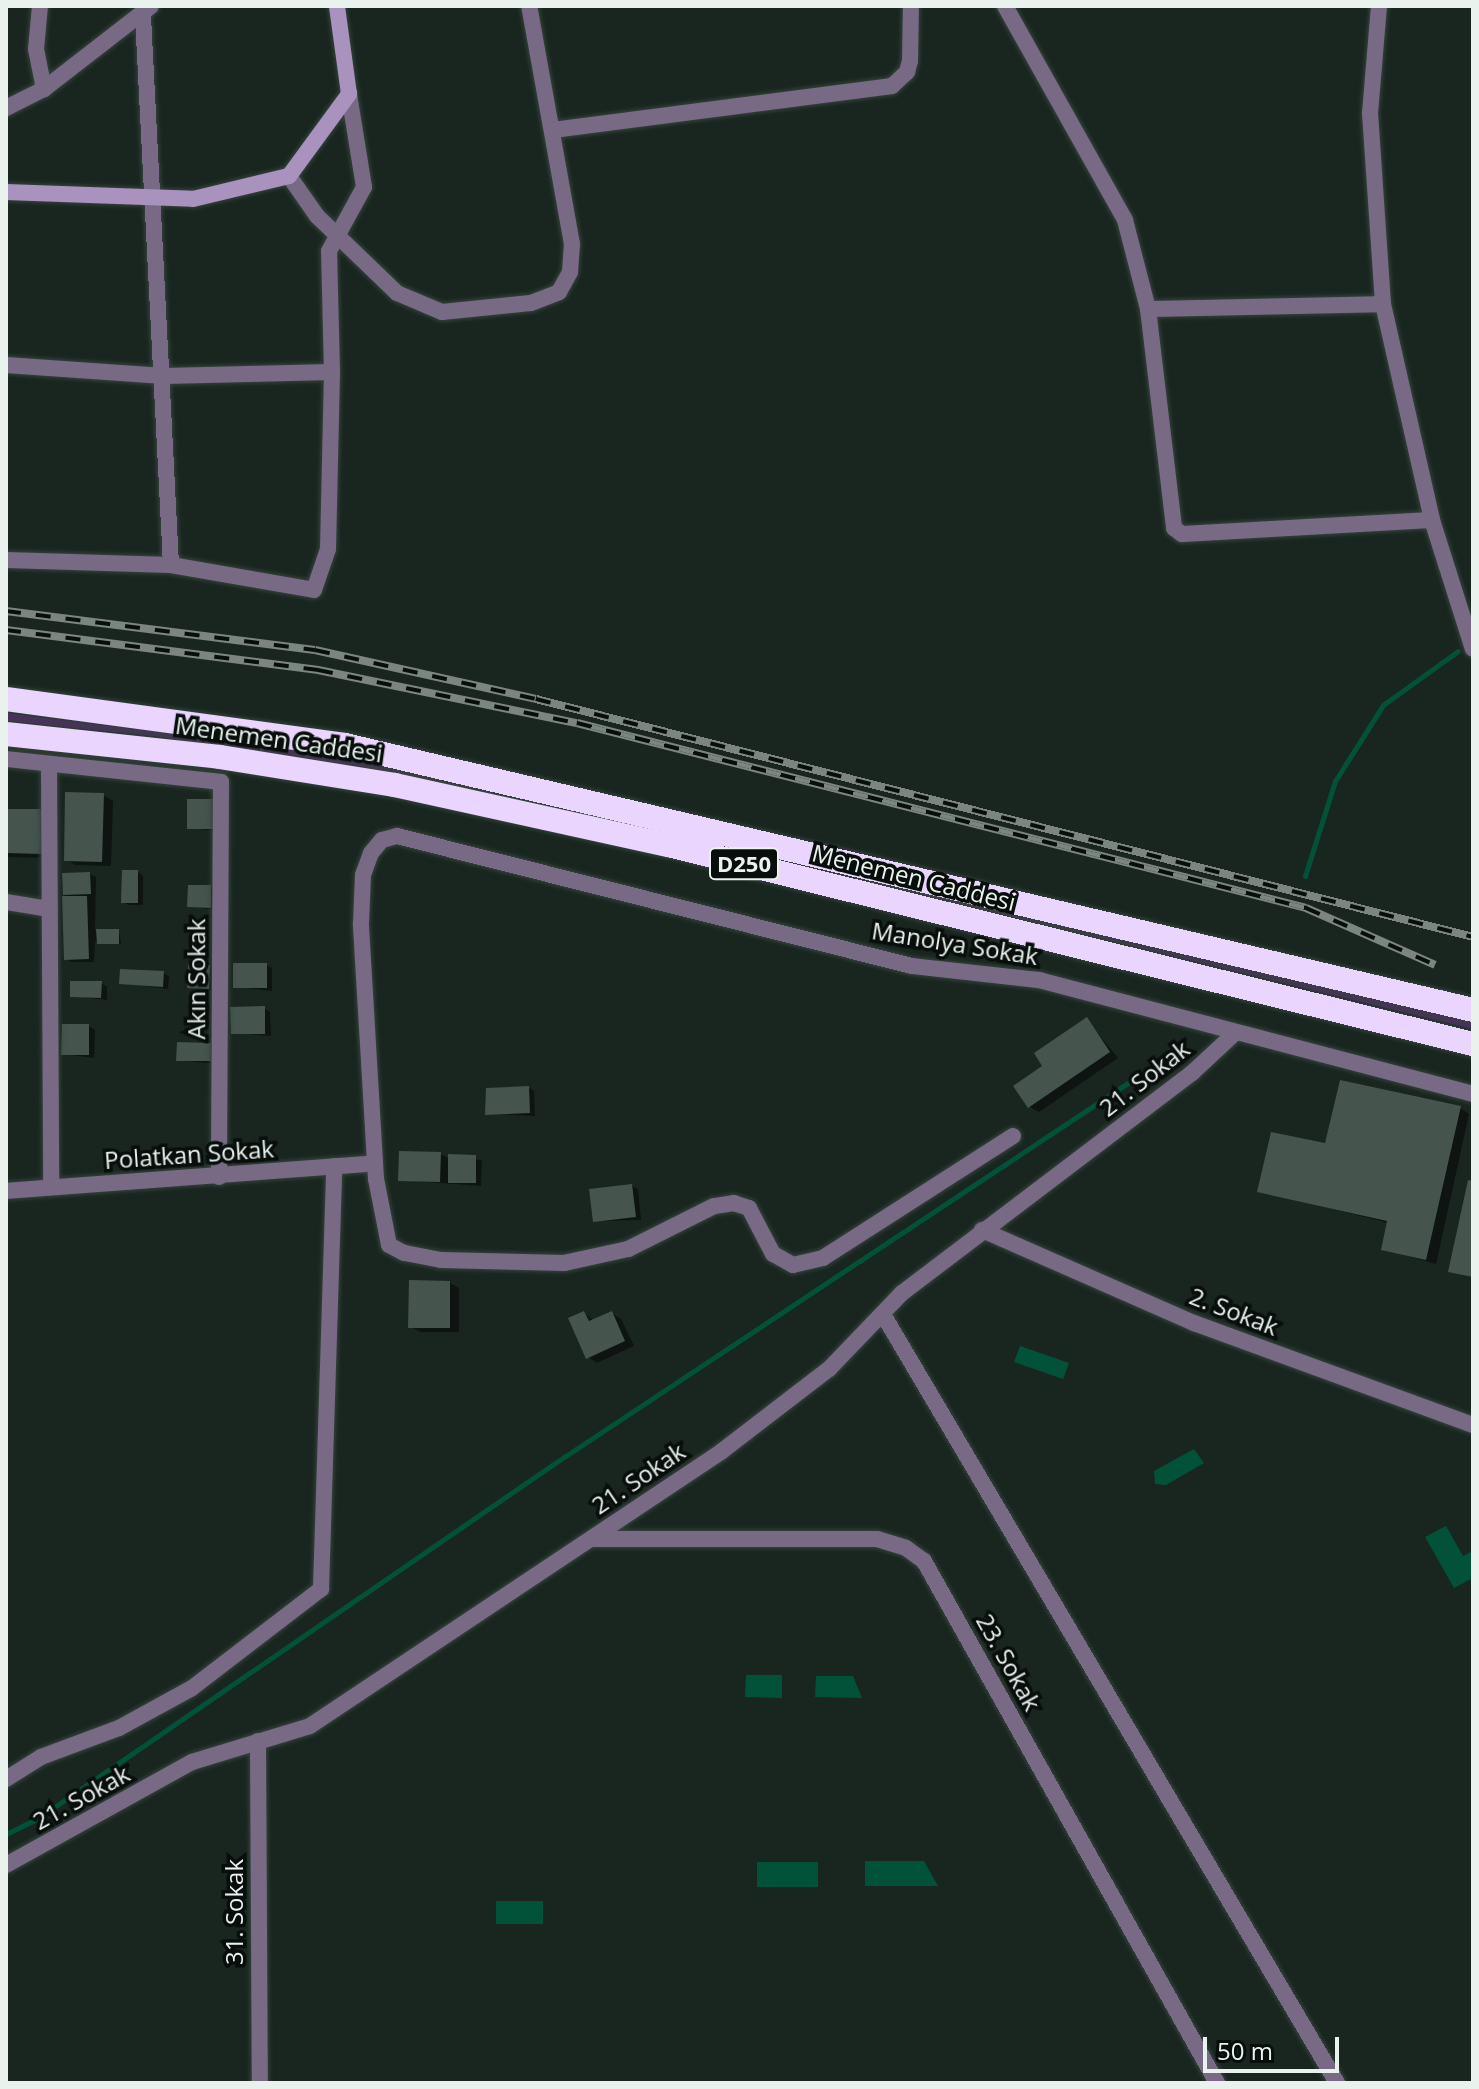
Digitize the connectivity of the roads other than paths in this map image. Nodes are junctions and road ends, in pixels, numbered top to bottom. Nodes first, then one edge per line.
1 (40, 6) edge
2 (337, 6) edge
3 (529, 6) edge
4 (911, 6) edge
5 (1005, 6) edge
6 (1379, 6) edge
7 (147, 11) edge
8 (44, 89) junction
9 (349, 94) junction
10 (6, 108) edge
11 (553, 130) junction
12 (289, 176) junction
13 (6, 192) edge
14 (152, 197) junction
15 (337, 236) junction
16 (1383, 304) junction
17 (1148, 309) junction
18 (6, 365) edge
19 (332, 372) junction
20 (164, 376) junction
21 (1432, 520) junction
22 (6, 560) edge
23 (171, 565) junction
24 (1470, 628) edge
25 (1473, 649) edge
26 (6, 699) edge
27 (6, 734) edge
28 (6, 759) edge
29 (49, 764) junction
30 (6, 902) edge
31 (49, 909) junction
32 (1473, 1010) edge
33 (1234, 1034) junction
34 (1473, 1044) edge
35 (1473, 1094) edge
36 (1013, 1136) dead end
37 (375, 1163) junction
38 (334, 1166) junction
39 (219, 1177) junction
40 (51, 1187) junction
41 (6, 1191) edge
42 (982, 1230) junction
43 (884, 1316) junction
44 (1473, 1425) edge
45 (591, 1539) junction
46 (258, 1741) junction
47 (6, 1779) edge
48 (6, 1865) edge
49 (260, 2083) edge
50 (1217, 2083) edge
51 (1337, 2083) edge

1 - 8 street
2 - 9 street
3 - 11 street
4 - 11 street
5 - 17 street
6 - 16 street
7 - 8 street
7 - 14 street
8 - 10 street
9 - 12 street
9 - 15 street
11 - 15 street
12 - 14 street
12 - 15 street
13 - 14 street
14 - 20 street
15 - 19 street
16 - 17 street
16 - 21 street
17 - 21 street
18 - 20 street
19 - 20 street
19 - 23 street
20 - 23 street
21 - 24 street
22 - 23 street
24 - 25 street
26 - 32 highway, Menemen Caddesi / D250
27 - 34 highway, Menemen Caddesi / D250
28 - 29 street
29 - 31 street
29 - 39 street, Akın Sokak
30 - 31 street
31 - 40 street
33 - 35 street, Manolya Sokak
33 - 37 street, Manolya Sokak
33 - 42 street, 21. Sokak
36 - 37 street
37 - 38 street, Polatkan Sokak
38 - 39 street, Polatkan Sokak
38 - 47 street
39 - 40 street, Polatkan Sokak
40 - 41 street, Polatkan Sokak
42 - 43 street, 21. Sokak
42 - 44 street, 2. Sokak
43 - 45 street, 21. Sokak
43 - 51 street
45 - 46 street, 21. Sokak
45 - 50 street, 23. Sokak
46 - 48 street, 21. Sokak
46 - 49 street, 31. Sokak

